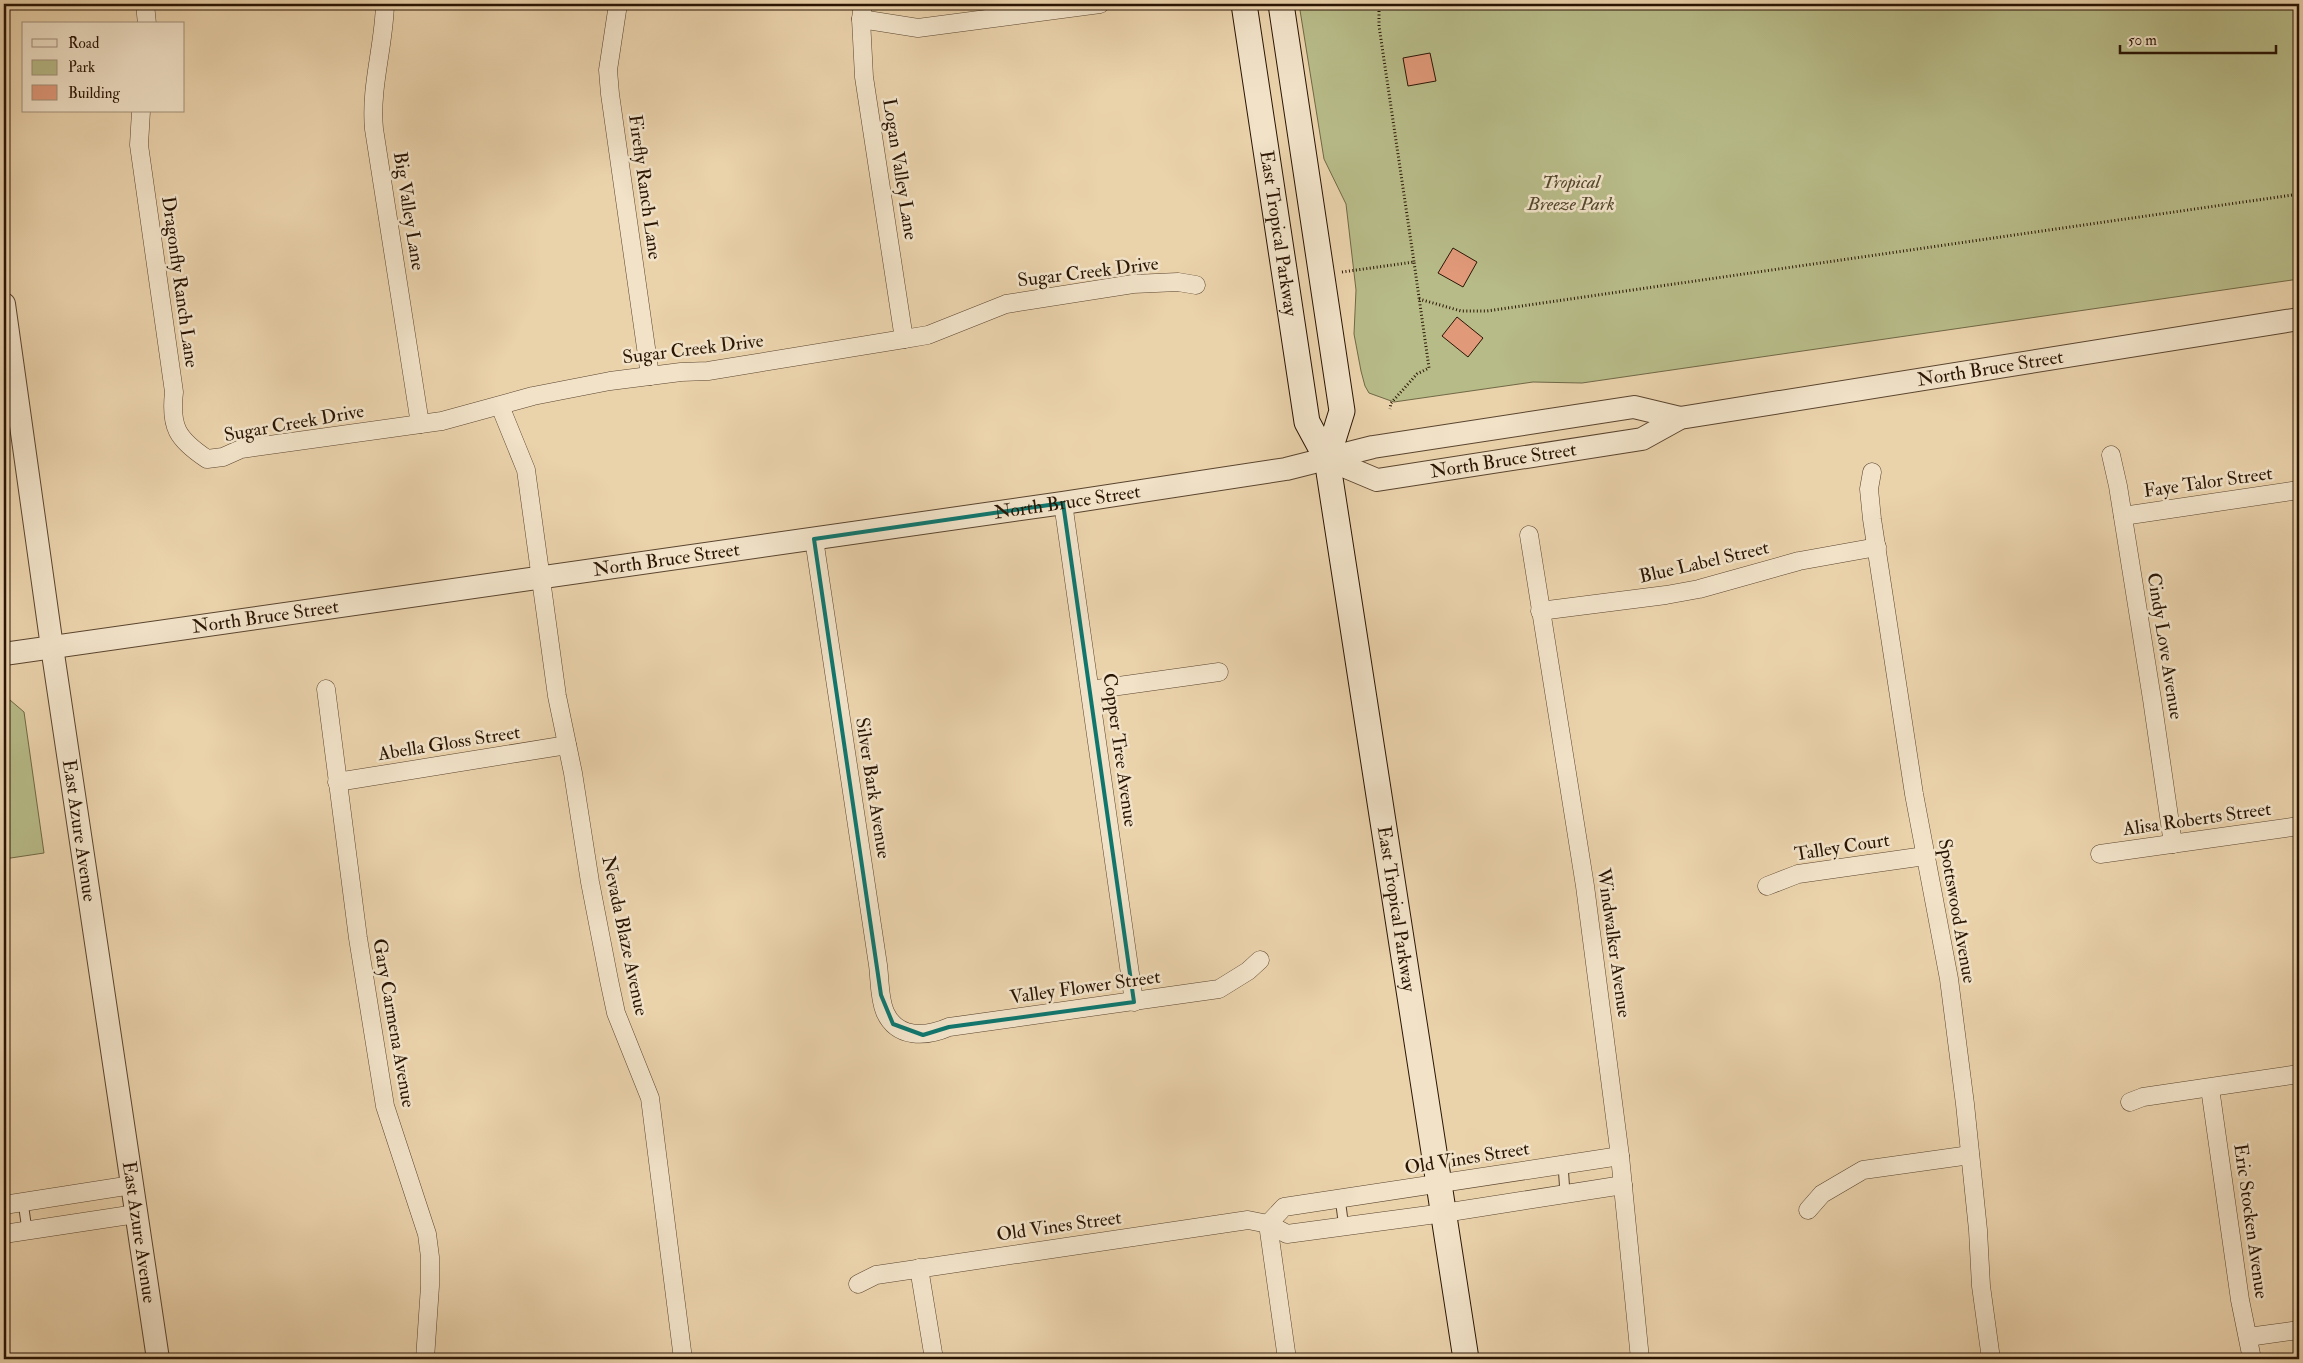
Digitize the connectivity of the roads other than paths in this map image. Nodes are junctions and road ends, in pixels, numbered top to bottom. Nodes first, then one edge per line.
1 (145, 4) edge
2 (385, 4) edge
3 (618, 4) edge
4 (1100, 4) edge
5 (1244, 4) edge
6 (1281, 4) edge
7 (862, 12) edge
8 (147, 22) edge
9 (141, 112) edge
10 (1196, 285) dead end
11 (4, 304) edge
12 (2299, 319) edge
13 (904, 339) junction
14 (650, 376) junction
15 (500, 406) junction
16 (1680, 418) junction
17 (420, 424) junction
18 (196, 451) joint
19 (2111, 455) dead end
20 (1327, 459) junction
21 (1872, 472) dead end
22 (2299, 490) edge
23 (1063, 503) junction
24 (2123, 516) junction
25 (1528, 535) dead end
26 (814, 539) junction
27 (1877, 547) junction
28 (539, 578) junction
29 (1540, 611) junction
30 (52, 646) junction
31 (4, 654) edge
32 (1220, 672) dead end
33 (326, 689) dead end
34 (1090, 690) junction
35 (567, 745) junction
36 (337, 782) junction
37 (2299, 826) edge
38 (2173, 844) junction
39 (2100, 854) dead end
40 (1925, 856) junction
41 (1767, 886) dead end
42 (1260, 960) dead end
43 (1134, 1002) junction
44 (909, 1033) joint
45 (2299, 1074) edge
46 (2210, 1088) junction
47 (2130, 1102) dead end
48 (1970, 1155) junction
49 (1620, 1156) junction
50 (1563, 1165) junction
51 (1440, 1184) junction
52 (132, 1185) junction
53 (1623, 1186) junction
54 (1565, 1193) junction
55 (1340, 1198) junction
56 (23, 1202) junction
57 (4, 1205) edge
58 (1808, 1210) dead end
59 (136, 1214) junction
60 (1444, 1214) junction
61 (1268, 1224) junction
62 (1344, 1228) junction
63 (27, 1230) junction
64 (4, 1234) edge
65 (919, 1268) junction
66 (858, 1284) dead end
67 (2299, 1330) edge
68 (2248, 1337) junction
69 (158, 1359) edge
70 (425, 1359) edge
71 (683, 1359) edge
72 (934, 1359) edge
73 (1287, 1359) edge
74 (1466, 1359) edge
75 (1640, 1359) edge
76 (1991, 1359) edge
77 (2252, 1359) edge

1 - 8 street
2 - 17 street, Big Valley Lane
3 - 14 street, Firefly Ranch Lane
4 - 7 street
5 - 20 main road, East Tropical Parkway
6 - 20 main road, East Tropical Parkway
7 - 13 street, Logan Valley Lane
9 - 18 street, Dragonfly Ranch Lane
10 - 13 street, Sugar Creek Drive
11 - 30 street, East Azure Avenue
12 - 16 street, North Bruce Street
13 - 14 street, Sugar Creek Drive
14 - 15 street, Sugar Creek Drive
15 - 17 street, Sugar Creek Drive
15 - 28 street, Nevada Blaze Avenue
16 - 20 street, North Bruce Street
16 - 20 street, North Bruce Street
17 - 18 street, Sugar Creek Drive
19 - 24 street, Cindy Love Avenue
20 - 23 street, North Bruce Street
20 - 51 main road, East Tropical Parkway
21 - 27 street, Spottswood Avenue
22 - 24 street, Faye Talor Street
23 - 26 street, North Bruce Street
23 - 34 street, Copper Tree Avenue
24 - 38 street, Cindy Love Avenue
25 - 29 street, Windwalker Avenue
26 - 28 street, North Bruce Street
26 - 44 street, Silver Bark Avenue
27 - 29 street, Blue Label Street
27 - 40 street, Spottswood Avenue
28 - 30 street, North Bruce Street
28 - 35 street, Nevada Blaze Avenue
29 - 49 street, Windwalker Avenue
30 - 31 street, North Bruce Street
30 - 52 street, East Azure Avenue
32 - 34 street
33 - 36 street, Gary Carmena Avenue
34 - 43 street, Copper Tree Avenue
35 - 36 street, Abella Gloss Street
35 - 71 street, Nevada Blaze Avenue
36 - 70 street, Gary Carmena Avenue
37 - 38 street, Alisa Roberts Street
38 - 39 street, Alisa Roberts Street
40 - 41 street, Talley Court
40 - 48 street, Spottswood Avenue
42 - 43 street, Valley Flower Street
43 - 44 street, Valley Flower Street
45 - 46 street
46 - 47 street
46 - 68 street, Eric Stocken Avenue
48 - 58 street
48 - 76 street, Spottswood Avenue
49 - 50 street, Old Vines Street
49 - 53 street, Windwalker Avenue
50 - 51 street, Old Vines Street
50 - 54 lane
51 - 55 street, Old Vines Street
51 - 60 main road, East Tropical Parkway
52 - 56 street
52 - 59 street, East Azure Avenue
53 - 54 street, Old Vines Street
53 - 75 street, Windwalker Avenue
54 - 60 street, Old Vines Street
55 - 61 street, Old Vines Street
55 - 62 lane
56 - 57 street
56 - 63 lane
59 - 63 street
59 - 69 street, East Azure Avenue
60 - 62 street, Old Vines Street
60 - 74 main road, East Tropical Parkway
61 - 62 street, Old Vines Street
61 - 65 street, Old Vines Street
61 - 73 street
63 - 64 street
65 - 66 street, Old Vines Street
65 - 72 street
67 - 68 street
68 - 77 street, Eric Stocken Avenue

